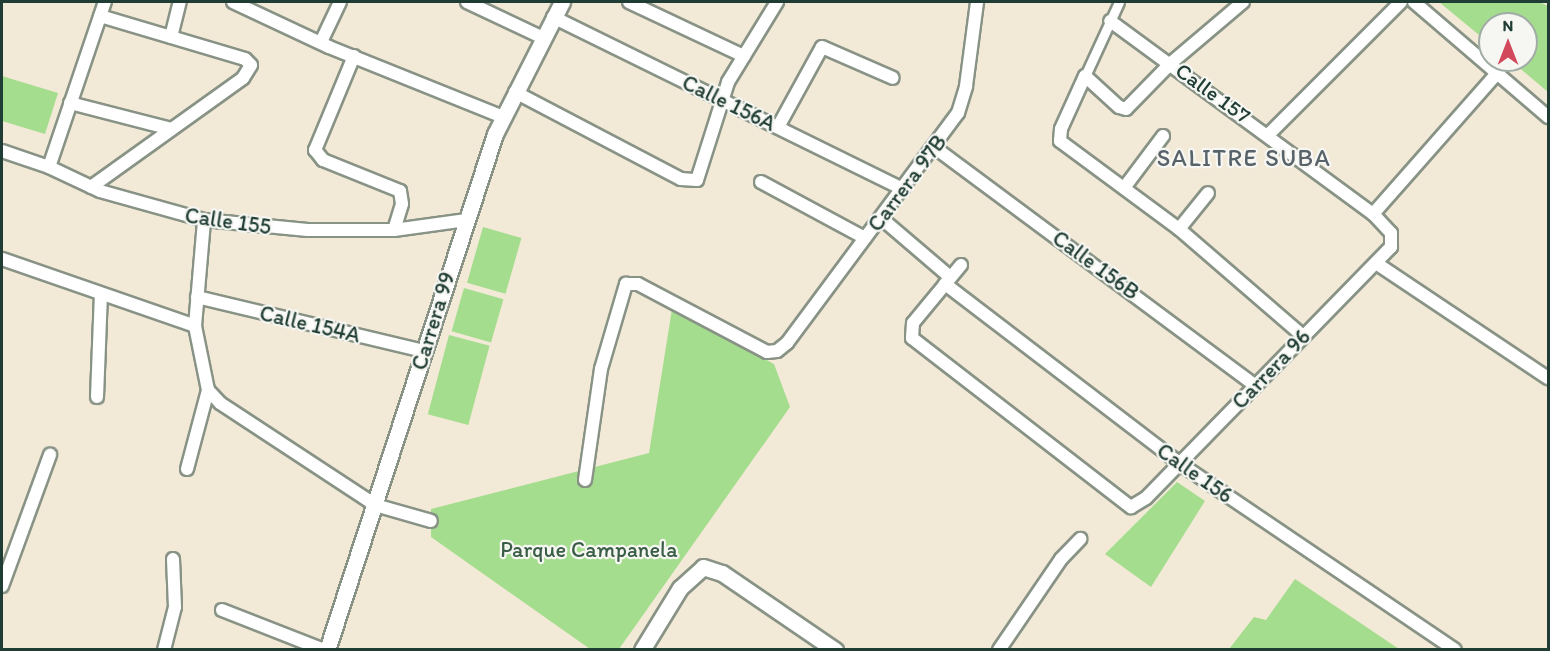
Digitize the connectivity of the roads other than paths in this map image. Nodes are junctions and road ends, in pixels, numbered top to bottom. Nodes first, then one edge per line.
1 (105, 2) edge
2 (180, 2) edge
3 (233, 2) edge
4 (340, 2) edge
5 (467, 2) edge
6 (562, 2) edge
7 (629, 2) edge
8 (777, 2) edge
9 (978, 2) edge
10 (1119, 2) edge
11 (1243, 2) edge
12 (1401, 2) edge
13 (1414, 2) edge
14 (100, 16) junction
15 (553, 17) junction
16 (1110, 21) junction
17 (171, 37) junction
18 (543, 38) junction
19 (321, 42) junction
20 (1478, 55) edge
21 (354, 56) junction
22 (744, 56) junction
23 (1171, 63) junction
24 (1497, 72) edge
25 (1499, 72) edge
26 (1085, 76) junction
27 (893, 78) dead end
28 (515, 92) junction
29 (721, 99) junction
30 (70, 103) junction
31 (503, 117) junction
32 (1548, 117) edge
33 (778, 127) junction
34 (171, 129) junction
35 (1268, 135) junction
36 (1163, 136) dead end
37 (934, 147) junction
38 (2, 150) edge
39 (49, 166) junction
40 (761, 182) dead end
41 (91, 187) junction
42 (1124, 188) junction
43 (903, 189) junction
44 (1208, 193) dead end
45 (1373, 214) junction
46 (881, 218) junction
47 (204, 220) junction
48 (466, 220) junction
49 (1179, 229) junction
50 (394, 230) junction
51 (865, 238) junction
52 (1393, 239) joint
53 (2, 259) edge
54 (1376, 264) junction
55 (961, 265) dead end
56 (947, 281) junction
57 (101, 294) junction
58 (197, 297) junction
59 (195, 326) junction
60 (1302, 335) junction
61 (424, 351) junction
62 (1548, 378) edge
63 (1255, 385) junction
64 (208, 390) junction
65 (97, 397) dead end
66 (50, 454) dead end
67 (1179, 463) junction
68 (187, 469) dead end
69 (585, 480) dead end
70 (375, 505) junction
71 (431, 521) dead end
72 (1080, 539) dead end
73 (173, 559) dead end
74 (2, 586) edge
75 (222, 610) dead end
76 (164, 650) edge
77 (326, 650) edge
78 (642, 650) edge
79 (835, 650) edge
80 (999, 650) edge
81 (1455, 650) edge

1 - 14 street
2 - 17 street
3 - 19 street
4 - 19 street
5 - 18 street
6 - 15 street, Carrera 99
7 - 22 street
8 - 22 street
9 - 37 street, Carrera 97B
10 - 16 street
11 - 23 street
12 - 35 street
13 - 20 street
14 - 17 street
14 - 30 street
15 - 18 street, Carrera 99
15 - 29 street, Calle 156A
16 - 23 street, Calle 157
16 - 26 street
17 - 34 street
18 - 28 street, Carrera 99
19 - 21 street
21 - 31 street
21 - 50 street
22 - 29 street
23 - 26 street
23 - 35 street, Calle 157
24 - 45 street
25 - 32 street
26 - 42 street
27 - 33 street
28 - 29 street
28 - 31 street, Carrera 99
29 - 33 street, Calle 156A
30 - 34 street
30 - 39 street
31 - 48 street, Carrera 99
33 - 43 street, Calle 156A
34 - 41 street
35 - 45 street, Calle 157
36 - 42 street
37 - 43 street, Carrera 97B
37 - 63 street, Calle 156B
38 - 39 street, Calle 155
39 - 41 street, Calle 155
40 - 51 street
41 - 47 street, Calle 155
42 - 49 street
43 - 46 street, Carrera 97B
44 - 49 street
45 - 52 street, Calle 157
46 - 51 street, Carrera 97B
46 - 56 street, Calle 156
47 - 50 street, Calle 155
47 - 58 street
48 - 50 street, Calle 155
48 - 61 street, Carrera 99
49 - 60 street
51 - 69 street, Carrera 97B
52 - 54 street, Carrera 96
53 - 57 street
54 - 60 street, Carrera 96
54 - 62 street
55 - 56 street
56 - 67 street, Calle 156
56 - 67 street, Carrera 96
57 - 59 street
57 - 65 street
58 - 59 street
58 - 61 street, Calle 154A
59 - 64 street
60 - 63 street, Carrera 96
61 - 70 street, Carrera 99
63 - 67 street, Carrera 96
64 - 68 street
64 - 70 street
66 - 74 street
67 - 81 street, Calle 156
70 - 71 street
70 - 77 street, Carrera 99
72 - 80 street
73 - 76 street
75 - 77 street
78 - 79 street

